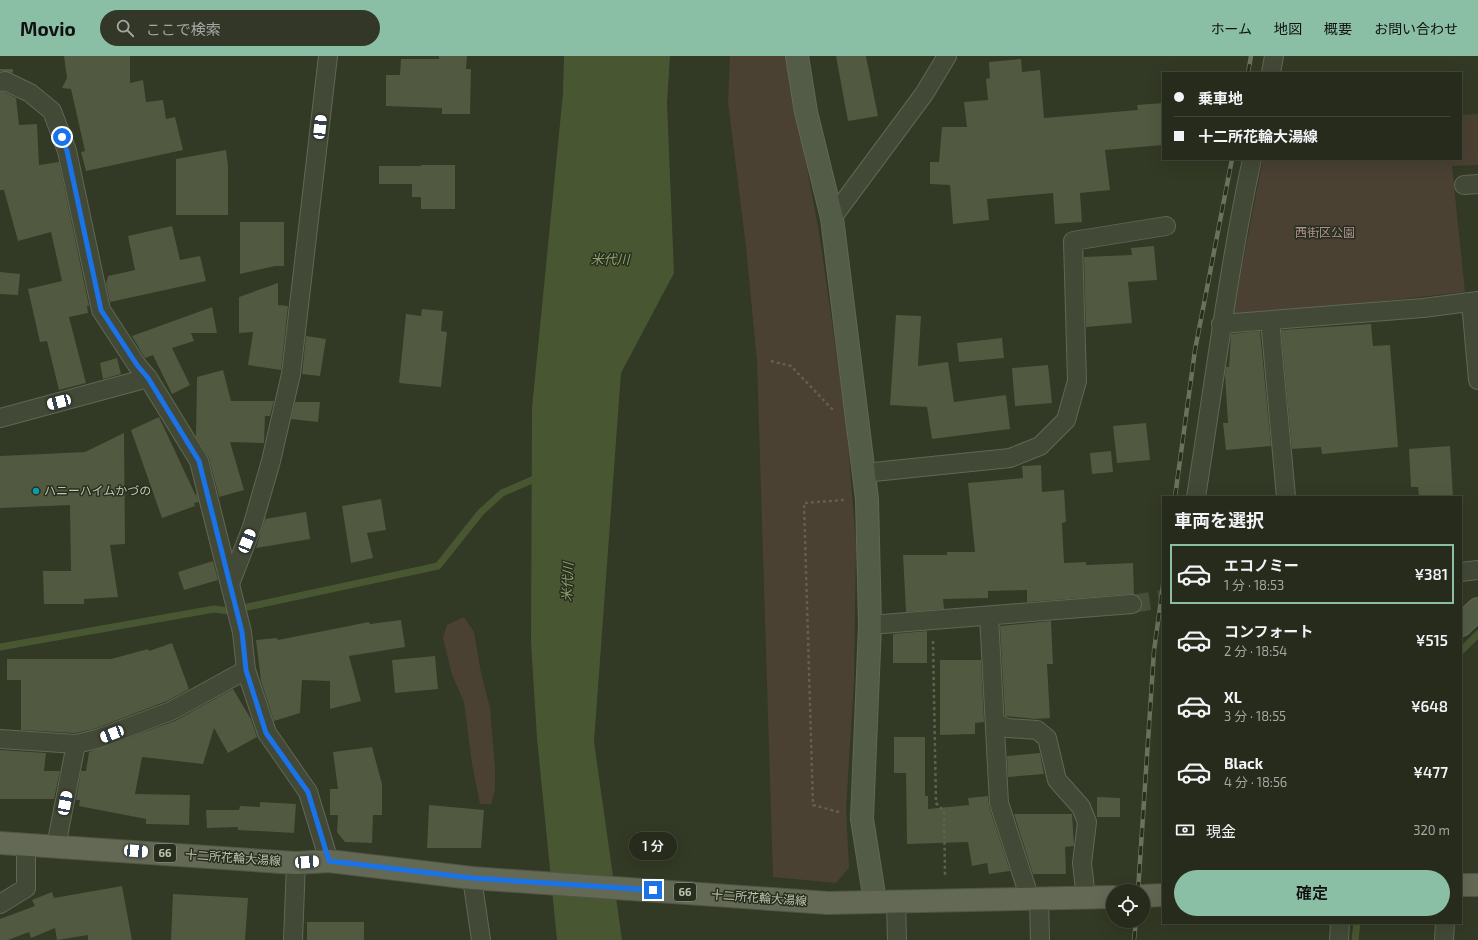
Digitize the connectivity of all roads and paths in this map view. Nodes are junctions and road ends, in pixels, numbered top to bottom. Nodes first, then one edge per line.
1 (328, 56) edge
2 (797, 56) edge
3 (947, 56) edge
4 (1274, 56) edge
5 (1271, 72) edge
6 (0, 82) edge
7 (1252, 160) edge
8 (832, 218) junction
9 (1166, 226) dead end
10 (1474, 302) edge
11 (1270, 320) junction
12 (1221, 324) junction
13 (771, 361) dead end
14 (148, 378) junction
15 (1478, 380) edge
16 (838, 416) dead end
17 (0, 418) edge
18 (864, 473) junction
19 (1196, 496) edge
20 (1286, 496) edge
21 (867, 499) junction
22 (1478, 570) edge
23 (1462, 572) edge
24 (230, 584) junction
25 (1132, 604) tunnel mouth
26 (1478, 609) edge
27 (989, 616) junction
28 (933, 620) junction
29 (1462, 624) edge
30 (870, 625) junction
31 (246, 670) junction
32 (995, 723) junction
33 (0, 739) edge
34 (76, 744) junction
35 (862, 819) junction
36 (0, 843) edge
37 (26, 844) junction
38 (56, 846) junction
39 (329, 861) junction
40 (296, 863) junction
41 (945, 876) dead end
42 (472, 878) junction
43 (1462, 885) edge
44 (1478, 885) edge
45 (1162, 895) edge
46 (1150, 896) edge
47 (1106, 897) edge
48 (1086, 898) junction
49 (1034, 899) junction
50 (886, 901) junction
51 (0, 904) edge
52 (1340, 924) edge
53 (1444, 924) edge
54 (293, 940) edge
55 (481, 940) edge
56 (897, 940) edge
57 (1040, 940) edge
58 (1339, 940) edge
59 (1444, 940) edge

1 - 24 street
2 - 8 street
3 - 8 street
4 - 5 street
6 - 14 street
7 - 12 street
8 - 18 street
9 - 18 street
10 - 11 street
10 - 15 street
11 - 12 street
11 - 20 street
12 - 19 street
13 - 16 path
14 - 17 street
14 - 24 street
18 - 21 street
21 - 30 street
21 - 35 path
22 - 23 street
24 - 31 street
25 - 27 street
26 - 29 street
27 - 28 street
27 - 32 street
28 - 30 street
28 - 41 path
30 - 35 street
31 - 34 street
31 - 39 street
32 - 48 street
32 - 49 street
33 - 34 street
34 - 38 street
35 - 50 street
36 - 37 main road, 十二所花輪大湯線 / 66
37 - 38 main road, 十二所花輪大湯線 / 66
37 - 51 street
38 - 40 main road, 十二所花輪大湯線 / 66
39 - 40 main road, 十二所花輪大湯線 / 66
39 - 42 main road, 十二所花輪大湯線 / 66
40 - 54 street
42 - 50 main road, 十二所花輪大湯線 / 66
42 - 55 street
43 - 44 main road
45 - 46 main road
47 - 48 main road, 十二所花輪大湯線 / 66
48 - 49 main road, 十二所花輪大湯線 / 66
49 - 50 main road, 十二所花輪大湯線 / 66
49 - 57 street
50 - 56 street
52 - 58 street
53 - 59 street

